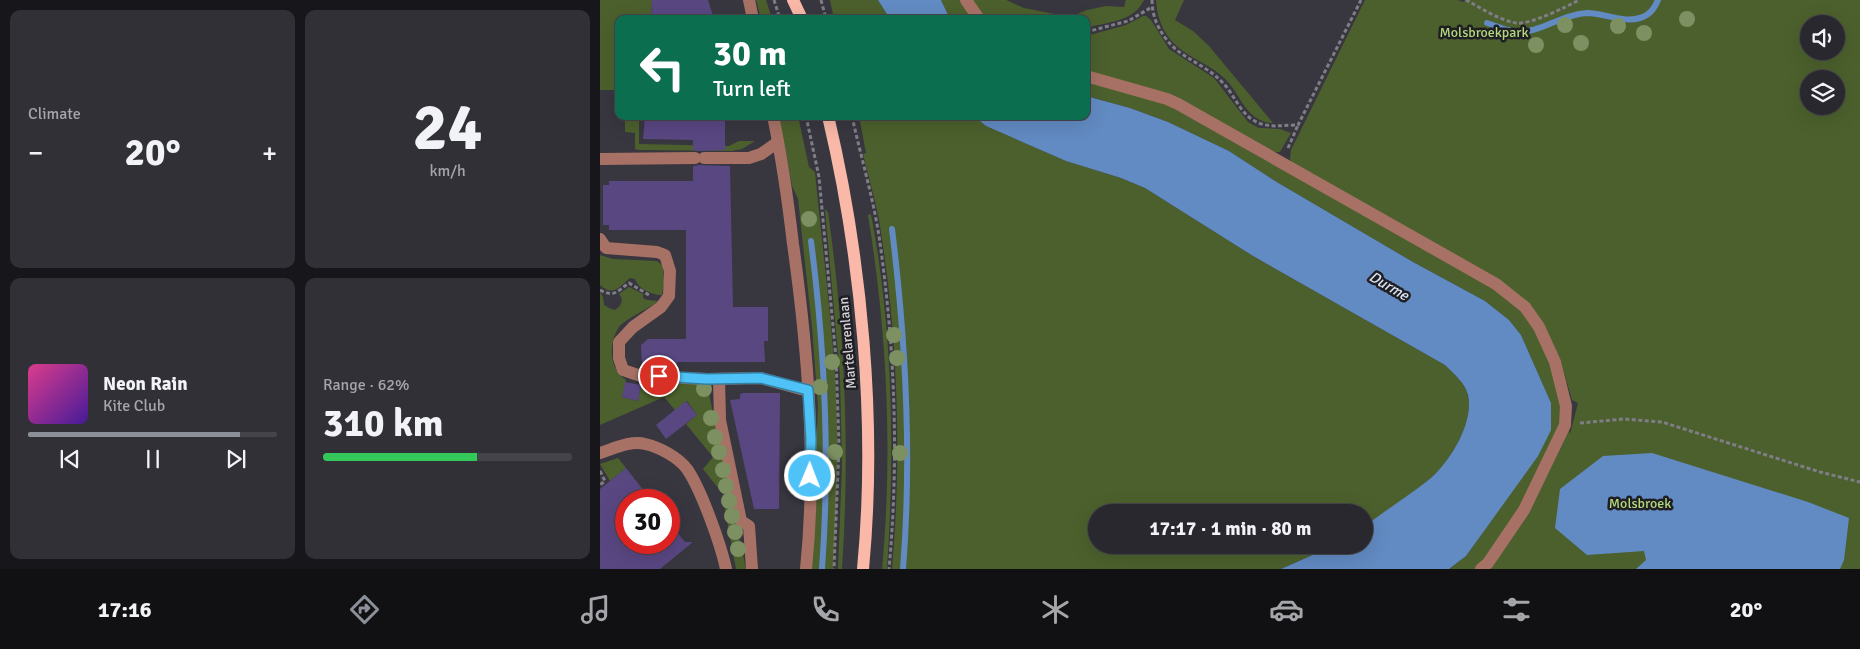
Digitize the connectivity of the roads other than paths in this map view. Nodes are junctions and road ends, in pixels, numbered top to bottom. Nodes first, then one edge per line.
1 (749, 0) edge
2 (793, 0) edge
3 (799, 0) edge
4 (966, 0) edge
5 (753, 15) edge
6 (800, 15) edge
7 (801, 15) edge
8 (976, 15) edge
9 (1090, 77) edge
10 (774, 120) edge
11 (829, 120) edge
12 (778, 142) junction
13 (600, 159) edge
14 (600, 239) edge
15 (718, 379) junction
16 (808, 390) junction
17 (600, 453) edge
18 (726, 569) edge
19 (752, 569) edge
20 (806, 569) edge
21 (863, 569) edge
22 (1481, 569) edge

1 - 5 street
2 - 6 main road
3 - 7 main road
4 - 8 street
9 - 22 street
10 - 12 street
11 - 21 main road, Martelarenlaan
12 - 13 street
12 - 16 street
14 - 15 street
15 - 16 street
15 - 19 street
16 - 20 street
17 - 18 street

